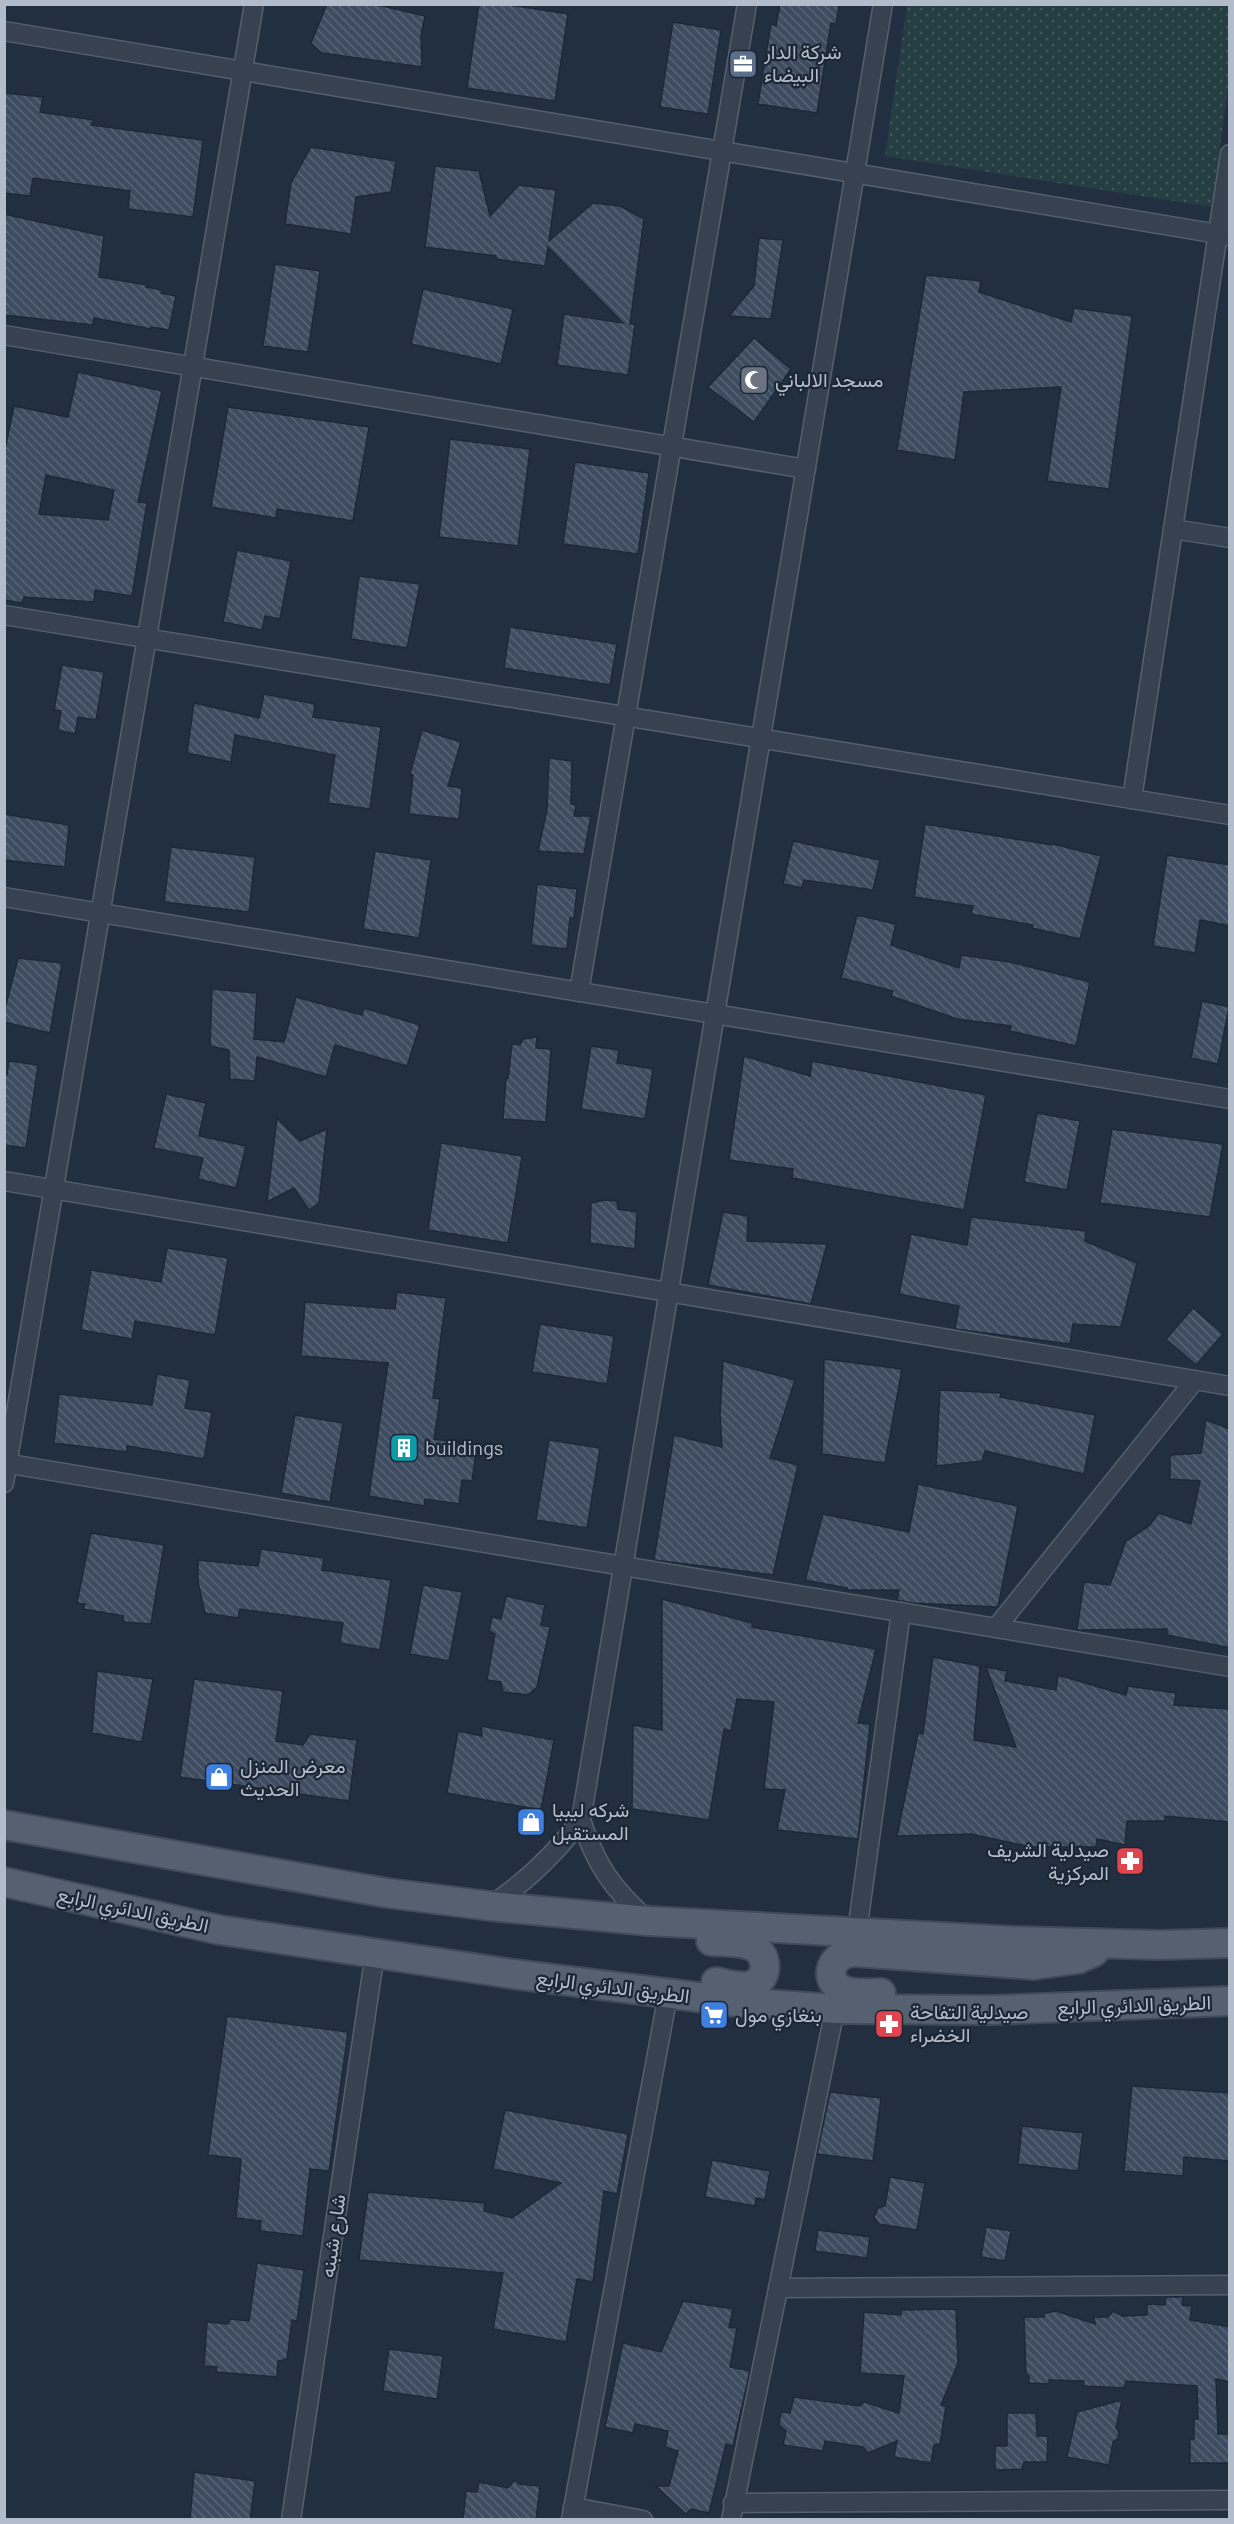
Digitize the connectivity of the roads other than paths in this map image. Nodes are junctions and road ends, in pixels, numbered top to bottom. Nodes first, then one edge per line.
1 (254, 4) edge
2 (747, 4) edge
3 (883, 4) edge
4 (4, 31) edge
5 (243, 71) junction
6 (723, 151) junction
7 (1230, 154) edge
8 (855, 173) junction
9 (1224, 235) edge
10 (4, 335) edge
11 (192, 366) junction
12 (672, 446) junction
13 (806, 469) junction
14 (1173, 529) junction
15 (1230, 538) edge
16 (4, 615) edge
17 (147, 638) junction
18 (626, 716) junction
19 (761, 739) junction
20 (1132, 799) junction
21 (1230, 815) edge
22 (4, 897) edge
23 (101, 913) junction
24 (579, 992) junction
25 (715, 1014) junction
26 (1230, 1099) edge
27 (4, 1181) edge
28 (54, 1189) junction
29 (669, 1292) junction
30 (1195, 1380) junction
31 (1230, 1386) edge
32 (6, 1464) edge
33 (4, 1483) edge
34 (623, 1566) junction
35 (901, 1612) junction
36 (996, 1628) junction
37 (1230, 1667) edge
38 (581, 1820) junction
39 (4, 1825) edge
40 (4, 1882) edge
41 (490, 1906) junction
42 (549, 1912) junction
43 (650, 1921) junction
44 (857, 1932) junction
45 (1230, 1943) edge
46 (1113, 1944) junction
47 (375, 1953) junction
48 (513, 1974) junction
49 (668, 1994) junction
50 (1230, 2001) edge
51 (835, 2009) junction
52 (992, 2010) junction
53 (1230, 2285) edge
54 (778, 2288) junction
55 (1230, 2500) edge
56 (954, 2511) edge
57 (732, 2512) edge
58 (572, 2513) edge
59 (291, 2520) edge
60 (643, 2520) edge

1 - 5 street
2 - 6 street
3 - 8 street
4 - 5 street
5 - 6 street
5 - 11 street
6 - 8 street
6 - 12 street
7 - 9 street
8 - 9 street
8 - 13 street
9 - 14 street
10 - 11 street
11 - 12 street
11 - 17 street
12 - 13 street
12 - 18 street
13 - 19 street
14 - 15 street
14 - 20 street
16 - 17 street
17 - 18 street
17 - 23 street
18 - 19 street
18 - 24 street
19 - 20 street
19 - 25 street
20 - 21 street
22 - 23 street
23 - 24 street
23 - 28 street
24 - 25 street
25 - 26 street
25 - 29 street
27 - 28 street
28 - 29 street
28 - 32 street
29 - 30 street
29 - 34 street
30 - 31 street
30 - 36 street
32 - 33 street
32 - 34 street
34 - 35 street
34 - 38 street
35 - 36 street
35 - 44 street
36 - 37 street
38 - 41 street
38 - 43 street
39 - 41 main road
40 - 47 main road, الطريق الدائري الرابع
41 - 42 main road
42 - 43 main road
42 - 48 main road
43 - 44 main road
44 - 46 main road
45 - 46 main road
46 - 52 main road
47 - 48 main road, الطريق الدائري الرابع
47 - 59 street, شارع شبنه
48 - 49 main road, الطريق الدائري الرابع
49 - 51 main road, الطريق الدائري الرابع
49 - 58 street
50 - 52 main road, الطريق الدائري الرابع
51 - 52 main road, الطريق الدائري الرابع
51 - 54 street
53 - 54 street
54 - 57 street
55 - 56 street
56 - 57 street
58 - 60 street

